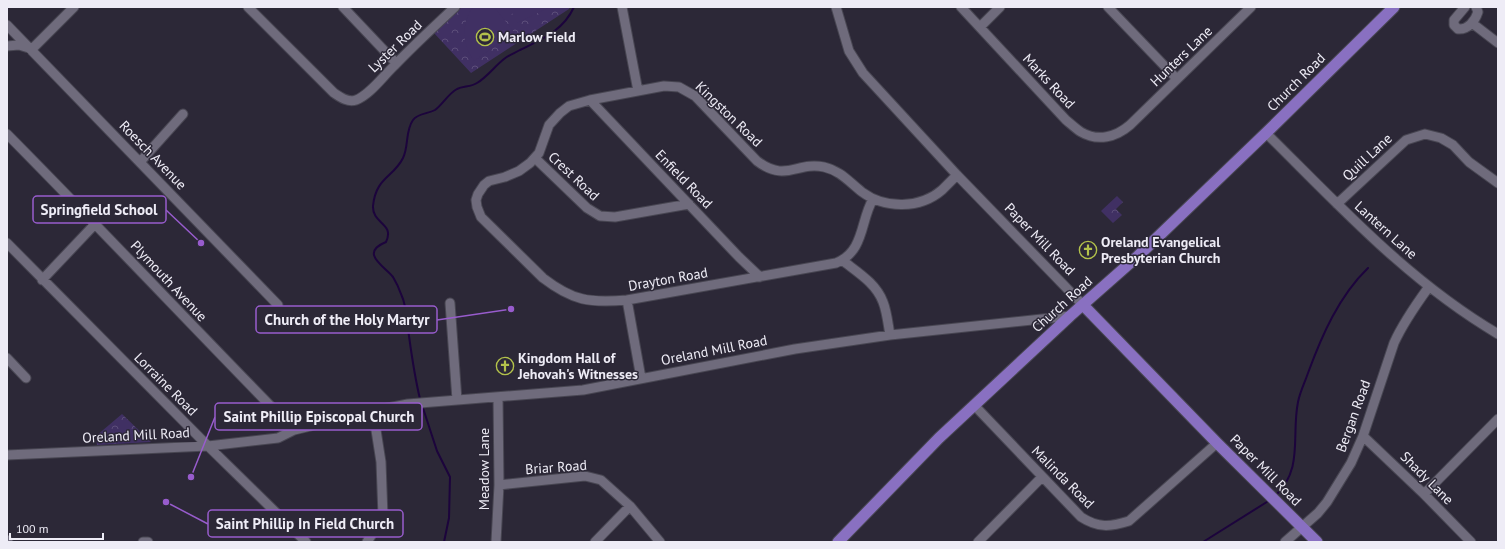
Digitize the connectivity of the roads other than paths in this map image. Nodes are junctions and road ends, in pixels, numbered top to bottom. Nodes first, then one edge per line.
1 (74, 7) edge
2 (248, 7) edge
3 (343, 7) edge
4 (455, 7) edge
5 (622, 7) edge
6 (836, 7) edge
7 (961, 7) edge
8 (1000, 7) edge
9 (1108, 7) edge
10 (1251, 7) edge
11 (1465, 7) edge
12 (1476, 7) edge
13 (1389, 9) edge
14 (1472, 23) junction
15 (8, 27) edge
16 (980, 27) junction
17 (1498, 43) edge
18 (7, 46) edge
19 (32, 49) junction
20 (396, 63) junction
21 (1177, 79) junction
22 (638, 91) junction
23 (590, 100) junction
24 (183, 114) dead end
25 (1130, 125) joint
26 (1266, 133) junction
27 (7, 134) edge
28 (535, 158) junction
29 (140, 162) junction
30 (957, 174) junction
31 (1498, 183) edge
32 (478, 194) joint
33 (873, 199) junction
34 (689, 204) junction
35 (1336, 204) junction
36 (96, 223) junction
37 (7, 244) edge
38 (842, 260) junction
39 (760, 277) junction
40 (42, 280) junction
41 (1428, 288) junction
42 (627, 300) junction
43 (450, 303) dead end
44 (278, 305) dead end
45 (1082, 305) junction
46 (1070, 316) junction
47 (1498, 334) edge
48 (890, 335) junction
49 (7, 358) edge
50 (26, 378) dead end
51 (641, 378) junction
52 (498, 397) junction
53 (457, 400) junction
54 (974, 405) junction
55 (373, 411) junction
56 (1498, 419) edge
57 (294, 430) junction
58 (1363, 436) junction
59 (1217, 443) junction
60 (208, 446) junction
61 (7, 455) edge
62 (1042, 477) junction
63 (499, 485) junction
64 (1424, 494) junction
65 (630, 506) junction
66 (1303, 528) junction
67 (143, 542) edge
68 (148, 542) edge
69 (306, 542) edge
70 (367, 542) edge
71 (496, 542) edge
72 (595, 542) edge
73 (660, 542) edge
74 (838, 542) edge
75 (978, 542) edge
76 (1285, 542) edge
77 (1317, 542) edge
78 (1471, 542) edge

1 - 19 street
2 - 20 street, Lyster Road
3 - 20 street
4 - 20 street, Lyster Road
5 - 22 street
6 - 30 street, Paper Mill Road
7 - 16 street, Marks Road
8 - 16 street
9 - 21 street
10 - 21 street, Hunters Lane
11 - 14 street
12 - 14 street
13 - 26 main road, Church Road
14 - 17 street
15 - 19 street, Roesch Avenue
16 - 25 street, Marks Road
18 - 19 street
19 - 29 street, Roesch Avenue
21 - 25 street, Hunters Lane
22 - 23 street, Kingston Road
22 - 33 street, Kingston Road
23 - 28 street, Kingston Road
23 - 34 street, Enfield Road
24 - 29 street
26 - 35 street, Lantern Lane
26 - 45 main road, Church Road
27 - 36 street, Plymouth Avenue
28 - 32 street, Kingston Road
28 - 34 street, Crest Road
29 - 44 street, Roesch Avenue
30 - 33 street, Kingston Road
30 - 45 street, Paper Mill Road
31 - 35 street, Quill Lane
32 - 42 street, Drayton Road
33 - 38 street, Drayton Road
34 - 39 street, Enfield Road
35 - 41 street, Lantern Lane
36 - 40 street
36 - 57 street, Plymouth Avenue
37 - 40 street, Lorraine Road
38 - 39 street, Drayton Road
38 - 48 street
39 - 42 street, Drayton Road
40 - 60 street, Lorraine Road
41 - 47 street, Lantern Lane
41 - 58 street, Bergan Road
42 - 51 street
43 - 53 street
45 - 46 main road, Church Road
45 - 59 main road, Paper Mill Road
46 - 48 street, Oreland Mill Road
46 - 54 main road, Church Road
48 - 51 street, Oreland Mill Road
49 - 50 street
51 - 52 street, Oreland Mill Road
52 - 53 street, Oreland Mill Road
52 - 63 street, Meadow Lane
53 - 55 street, Oreland Mill Road
54 - 62 street, Malinda Road
54 - 74 main road, Church Road
55 - 57 street, Oreland Mill Road
55 - 70 street
56 - 64 street
57 - 60 street, Oreland Mill Road
58 - 64 street, Shady Lane
58 - 66 street, Bergan Road
59 - 62 street, Malinda Road
59 - 66 main road, Paper Mill Road
60 - 61 street, Oreland Mill Road
60 - 69 street, Lorraine Road
62 - 75 street
63 - 65 street, Briar Road
63 - 71 street, Meadow Lane
64 - 78 street, Shady Lane
65 - 72 street
65 - 73 street, Briar Road
66 - 76 street, Bergan Road
66 - 77 main road, Paper Mill Road
67 - 68 street

